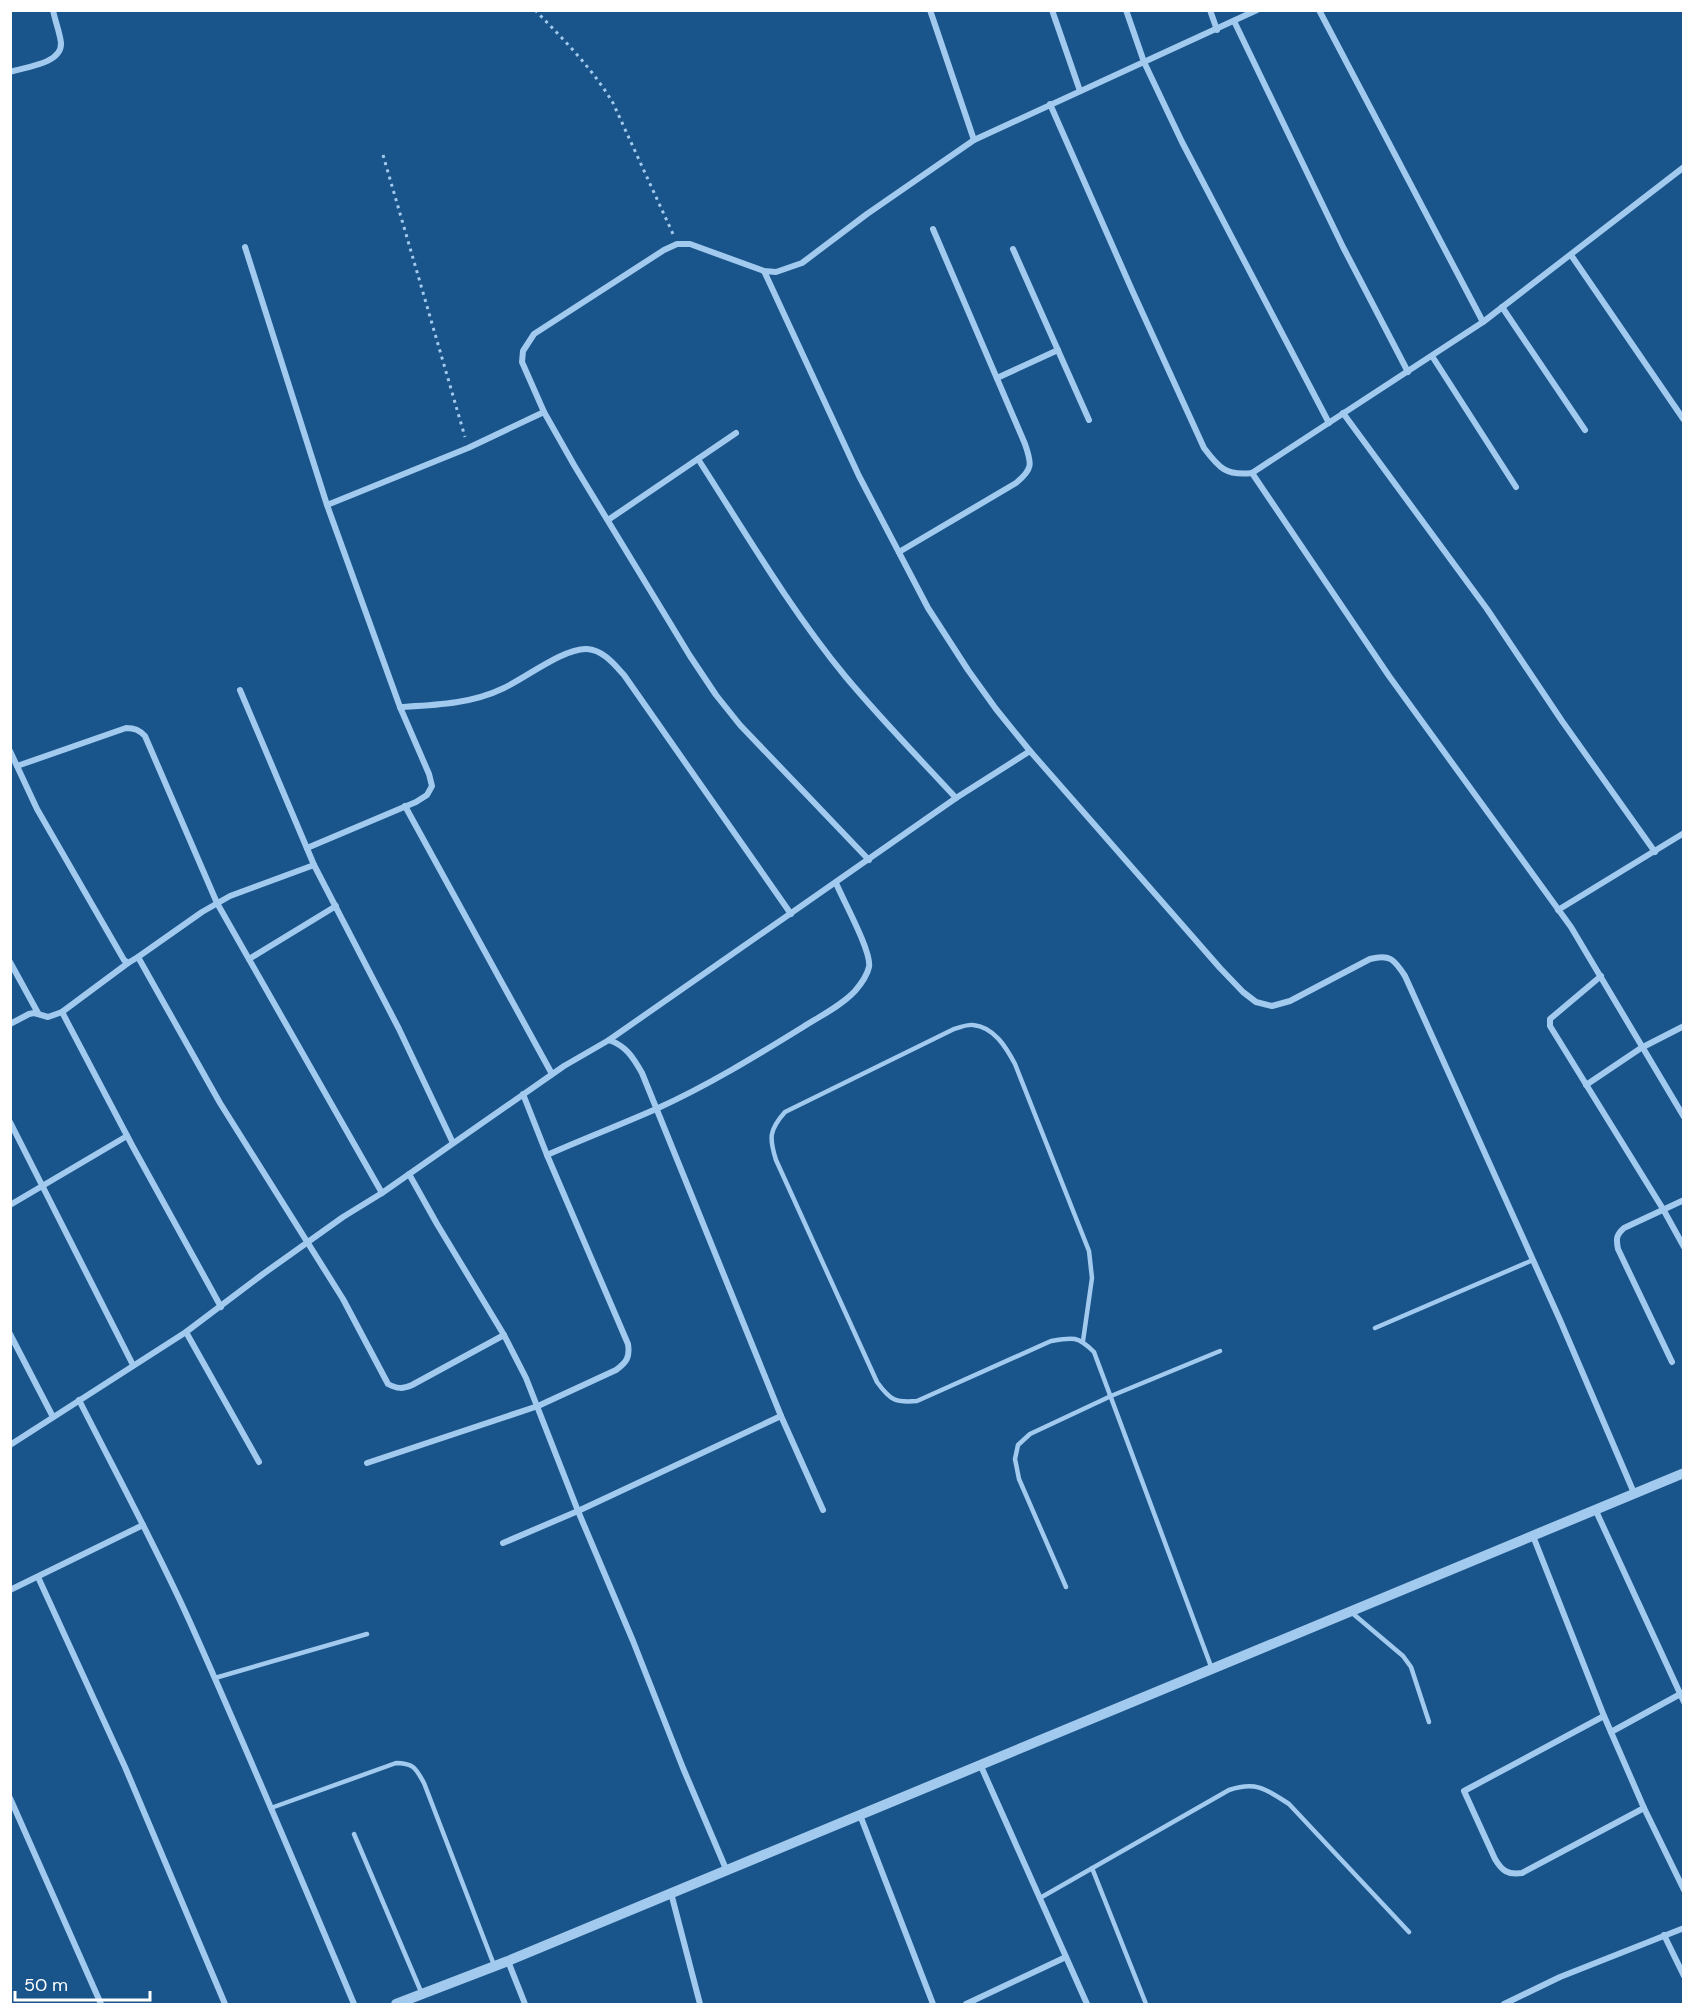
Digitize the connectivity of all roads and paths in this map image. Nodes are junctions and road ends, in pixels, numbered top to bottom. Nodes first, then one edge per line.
1 (53, 10) edge
2 (535, 10) edge
3 (930, 10) edge
4 (1052, 10) edge
5 (1126, 10) edge
6 (1210, 10) edge
7 (1257, 10) edge
8 (1319, 10) edge
9 (1234, 21) junction
10 (1217, 30) junction
11 (1144, 62) junction
12 (10, 72) edge
13 (1080, 91) junction
14 (1050, 105) junction
15 (974, 140) junction
16 (383, 155) dead end
17 (1683, 167) edge
18 (933, 229) dead end
19 (677, 244) junction
20 (245, 247) dead end
21 (1013, 249) dead end
22 (1571, 255) junction
23 (764, 271) junction
24 (1502, 307) junction
25 (1483, 322) junction
26 (1058, 350) junction
27 (1432, 356) junction
28 (1408, 372) junction
29 (997, 378) junction
30 (544, 412) junction
31 (1343, 413) junction
32 (1089, 420) dead end
33 (1683, 420) edge
34 (1329, 423) junction
35 (1585, 430) dead end
36 (736, 433) dead end
37 (468, 448) junction
38 (698, 459) junction
39 (1252, 473) junction
40 (1516, 487) dead end
41 (327, 505) junction
42 (608, 520) junction
43 (899, 552) junction
44 (240, 690) dead end
45 (400, 707) junction
46 (1030, 751) junction
47 (10, 752) edge
48 (17, 766) junction
49 (956, 798) junction
50 (405, 806) junction
51 (1683, 833) edge
52 (307, 848) junction
53 (1655, 852) junction
54 (869, 860) junction
55 (314, 865) junction
56 (836, 883) junction
57 (217, 903) junction
58 (336, 906) junction
59 (1558, 910) junction
60 (791, 914) junction
61 (138, 957) junction
62 (249, 959) junction
63 (10, 962) edge
64 (128, 963) junction
65 (1601, 976) junction
66 (62, 1012) junction
67 (38, 1013) junction
68 (10, 1024) edge
69 (1683, 1026) edge
70 (609, 1040) junction
71 (1641, 1048) junction
72 (552, 1074) junction
73 (1586, 1085) junction
74 (523, 1094) junction
75 (656, 1109) junction
76 (1683, 1117) edge
77 (10, 1122) edge
78 (128, 1136) junction
79 (453, 1143) junction
80 (546, 1155) junction
81 (409, 1174) junction
82 (43, 1186) junction
83 (382, 1193) junction
84 (1683, 1200) edge
85 (10, 1205) edge
86 (1663, 1209) junction
87 (308, 1242) junction
88 (1683, 1247) edge
89 (1533, 1260) junction
90 (221, 1306) junction
91 (1375, 1328) dead end
92 (186, 1332) junction
93 (10, 1334) edge
94 (504, 1335) junction
95 (1083, 1341) junction
96 (1220, 1352) dead end
97 (1672, 1362) dead end
98 (133, 1365) junction
99 (1111, 1396) junction
100 (79, 1400) junction
101 (538, 1406) junction
102 (781, 1416) junction
103 (53, 1417) junction
104 (10, 1445) edge
105 (259, 1462) dead end
106 (367, 1462) dead end
107 (1682, 1476) edge
108 (1635, 1493) junction
109 (823, 1510) dead end
110 (578, 1511) junction
111 (1596, 1511) junction
112 (143, 1525) junction
113 (1533, 1536) junction
114 (503, 1543) dead end
115 (38, 1577) junction
116 (1066, 1587) dead end
117 (10, 1590) edge
118 (1352, 1612) junction
119 (367, 1634) dead end
120 (1212, 1669) junction
121 (215, 1678) junction
122 (1682, 1693) edge
123 (1683, 1702) edge
124 (1604, 1716) junction
125 (1429, 1722) dead end
126 (1611, 1732) junction
127 (980, 1764) junction
128 (10, 1798) edge
129 (271, 1808) junction
130 (1644, 1808) junction
131 (860, 1814) junction
132 (354, 1834) dead end
133 (1092, 1868) junction
134 (726, 1869) junction
135 (1683, 1890) edge
136 (671, 1892) junction
137 (1040, 1898) junction
138 (1683, 1928) edge
139 (1409, 1932) dead end
140 (1664, 1935) junction
141 (1066, 1957) junction
142 (508, 1961) junction
143 (494, 1965) junction
144 (1683, 1976) edge
145 (422, 1994) junction
146 (101, 2004) edge
147 (225, 2004) edge
148 (354, 2004) edge
149 (396, 2004) edge
150 (525, 2004) edge
151 (700, 2004) edge
152 (933, 2004) edge
153 (966, 2004) edge
154 (1087, 2004) edge
155 (1146, 2004) edge
156 (1504, 2004) edge

1 - 12 street
2 - 19 path
3 - 15 street
4 - 13 street
5 - 11 street
6 - 10 street
7 - 9 street
8 - 25 street
9 - 10 street
9 - 28 street
10 - 11 street
11 - 13 street
11 - 34 street
13 - 14 street
14 - 15 street
14 - 39 street
15 - 23 street
16 - 37 path
17 - 22 street
18 - 29 street
19 - 23 street
19 - 30 street
20 - 41 street
21 - 26 street
22 - 24 street
22 - 33 street
23 - 43 street
24 - 25 street
24 - 35 street
25 - 27 street
26 - 29 street
26 - 32 street
27 - 28 street
27 - 40 street
28 - 31 street
29 - 43 street
30 - 37 street
30 - 42 street
31 - 34 street
31 - 53 street
34 - 39 street
36 - 38 street
37 - 41 street
38 - 42 street
38 - 49 street
39 - 59 street
41 - 45 street
42 - 54 street
43 - 46 street
44 - 52 street
45 - 50 street
45 - 60 street
46 - 49 street
46 - 89 street
47 - 48 street
48 - 57 street
48 - 64 street
49 - 54 street
50 - 52 street
50 - 72 street
51 - 53 street
52 - 55 street
53 - 59 street
54 - 56 street
55 - 57 street
55 - 58 street
56 - 60 street
56 - 75 street
57 - 61 street
57 - 62 street
58 - 62 street
58 - 79 street
59 - 65 street
60 - 70 street
61 - 64 street
61 - 87 street
62 - 83 street
63 - 67 street
64 - 66 street
65 - 71 street
65 - 73 street
66 - 67 street
66 - 78 street
67 - 68 street
69 - 71 street
70 - 72 street
70 - 75 street
71 - 73 street
71 - 76 street
72 - 74 street
73 - 86 street
74 - 79 street
74 - 80 street
75 - 80 street
75 - 102 street
77 - 82 street
78 - 82 street
78 - 90 street
79 - 81 street
80 - 101 street
81 - 83 street
81 - 94 street
82 - 85 street
82 - 98 street
83 - 87 street
84 - 86 street
86 - 88 street
86 - 97 street
87 - 90 street
87 - 94 street
89 - 91 lane
89 - 108 street
90 - 92 street
92 - 98 street
92 - 105 street
93 - 103 street
94 - 101 street
95 - 95 lane
95 - 99 lane
96 - 99 lane
98 - 100 street
99 - 116 lane
99 - 120 lane
100 - 103 street
100 - 112 street
101 - 106 street
101 - 110 street
102 - 109 street
102 - 110 street
103 - 104 street
107 - 108 street
108 - 111 street
110 - 114 street
110 - 134 street
111 - 113 street
111 - 122 street
112 - 115 street
112 - 121 street
113 - 118 street
113 - 124 street
115 - 117 street
115 - 147 street
118 - 120 street
118 - 125 lane
119 - 121 lane
120 - 127 street
121 - 129 street
122 - 123 street
122 - 126 street
124 - 126 street
124 - 130 street
126 - 130 street
127 - 131 street
127 - 137 street
128 - 146 street
129 - 143 lane
129 - 148 street
130 - 135 street
131 - 134 street
131 - 152 street
132 - 145 lane
133 - 137 lane
133 - 139 lane
133 - 155 lane
134 - 136 street
136 - 142 street
136 - 151 street
137 - 141 street
138 - 140 street
140 - 144 street
140 - 156 street
141 - 153 street
141 - 154 street
142 - 143 street
142 - 150 street
143 - 145 street
145 - 149 street

